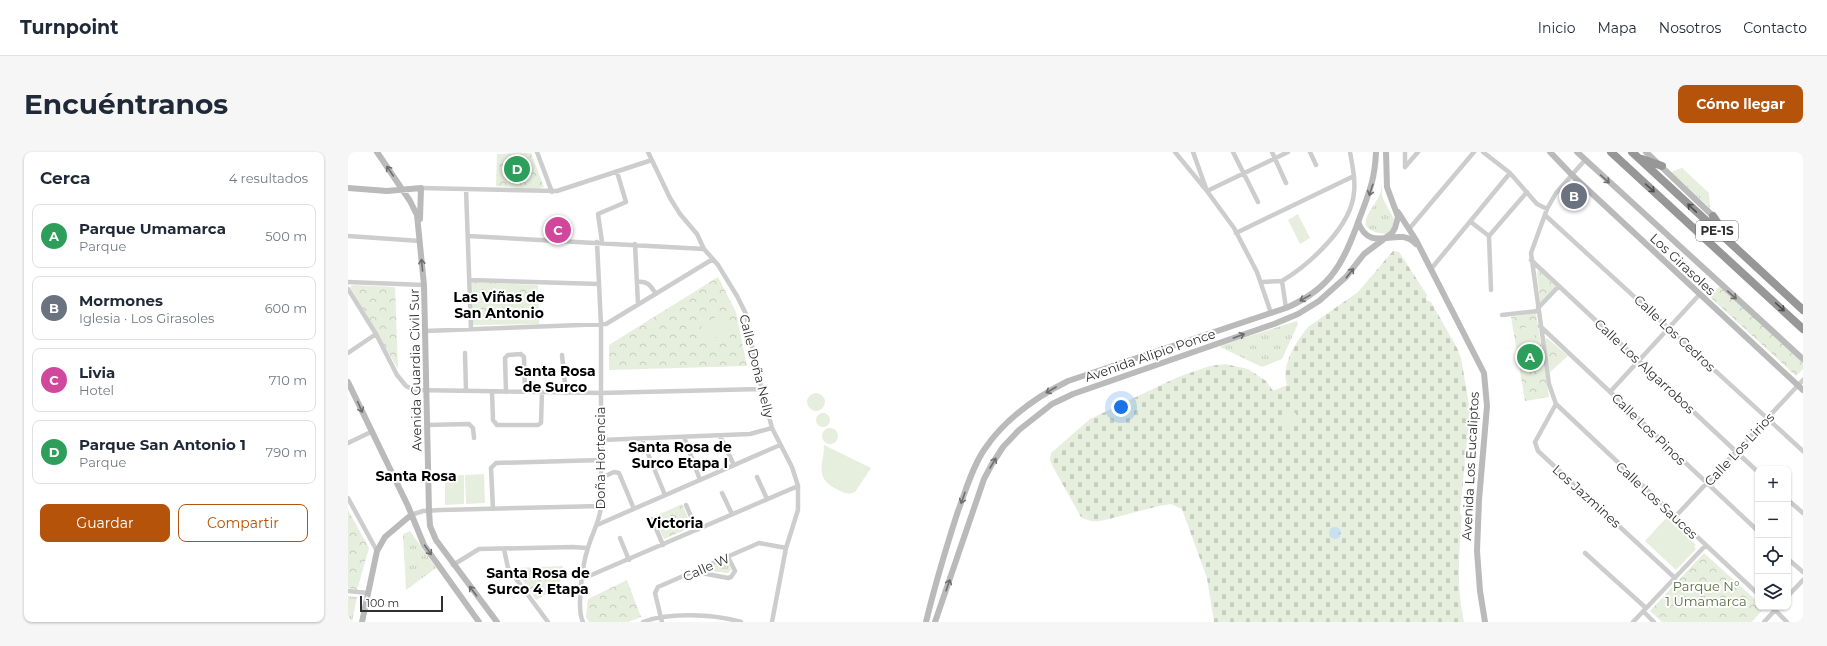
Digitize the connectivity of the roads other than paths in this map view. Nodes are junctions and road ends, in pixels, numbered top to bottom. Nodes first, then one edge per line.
1 (377, 152) edge
2 (537, 152) edge
3 (648, 152) edge
4 (1175, 152) edge
5 (1193, 152) edge
6 (1233, 152) edge
7 (1272, 152) edge
8 (1288, 152) edge
9 (1310, 152) edge
10 (1350, 152) edge
11 (1376, 152) edge
12 (1386, 152) edge
13 (1405, 152) edge
14 (1418, 152) edge
15 (1474, 152) edge
16 (1483, 152) edge
17 (1550, 152) edge
18 (1577, 152) edge
19 (1611, 152) edge
20 (1632, 152) edge
21 (1646, 152) edge
22 (1638, 158) junction
23 (1275, 159) junction
24 (652, 160) junction
25 (1585, 160) junction
26 (1316, 164) dead end
27 (1662, 166) junction
28 (617, 172) junction
29 (1243, 173) junction
30 (1510, 173) junction
31 (1572, 175) junction
32 (1354, 176) junction
33 (1286, 183) dead end
34 (348, 188) edge
35 (421, 188) junction
36 (466, 189) junction
37 (403, 190) junction
38 (1208, 191) junction
39 (552, 192) junction
40 (1527, 192) junction
41 (1258, 202) dead end
42 (1394, 205) junction
43 (1548, 208) junction
44 (1546, 216) junction
45 (1713, 216) joint
46 (1358, 222) junction
47 (1471, 222) junction
48 (1409, 229) junction
49 (1236, 233) junction
50 (348, 236) edge
51 (468, 236) junction
52 (1489, 236) junction
53 (1385, 239) junction
54 (420, 241) junction
55 (600, 242) junction
56 (635, 244) junction
57 (704, 249) junction
58 (1422, 253) junction
59 (1744, 255) junction
60 (713, 259) junction
61 (1531, 260) junction
62 (1431, 269) junction
63 (470, 280) junction
64 (1282, 281) junction
65 (348, 282) edge
66 (637, 282) junction
67 (1262, 282) junction
68 (599, 284) junction
69 (424, 285) junction
70 (1559, 286) junction
71 (348, 289) edge
72 (1491, 290) dead end
73 (656, 294) junction
74 (1699, 295) junction
75 (638, 304) junction
76 (1286, 308) junction
77 (1538, 309) junction
78 (1803, 310) edge
79 (1271, 313) junction
80 (1502, 315) dead end
81 (601, 325) junction
82 (1540, 326) junction
83 (1670, 327) junction
84 (1803, 328) edge
85 (472, 329) junction
86 (425, 331) junction
87 (376, 334) junction
88 (348, 353) edge
89 (465, 353) dead end
90 (562, 355) dead end
91 (1803, 359) edge
92 (1639, 360) junction
93 (1803, 380) edge
94 (1068, 381) junction
95 (348, 382) edge
96 (1801, 388) edge
97 (761, 389) junction
98 (427, 391) junction
99 (466, 391) junction
100 (492, 392) junction
101 (506, 392) junction
102 (525, 392) junction
103 (542, 392) junction
104 (1610, 392) junction
105 (566, 393) junction
106 (600, 393) junction
107 (1073, 394) junction
108 (1556, 404) junction
109 (1768, 418) junction
110 (427, 425) junction
111 (772, 428) junction
112 (371, 432) junction
113 (720, 436) junction
114 (684, 437) junction
115 (474, 438) dead end
116 (642, 439) junction
117 (601, 440) junction
118 (348, 443) edge
119 (780, 444) junction
120 (1803, 451) edge
121 (1737, 452) junction
122 (601, 460) junction
123 (734, 465) junction
124 (1755, 469) edge
125 (757, 477) dead end
126 (601, 478) junction
127 (700, 480) junction
128 (1707, 484) junction
129 (798, 486) junction
130 (722, 493) dead end
131 (665, 494) junction
132 (348, 498) edge
133 (767, 498) junction
134 (1790, 502) edge
135 (686, 505) dead end
136 (601, 506) junction
137 (493, 509) junction
138 (634, 509) junction
139 (429, 511) junction
140 (1803, 513) edge
141 (732, 514) junction
142 (411, 515) junction
143 (1675, 517) junction
144 (652, 519) dead end
145 (597, 524) junction
146 (1755, 528) edge
147 (697, 530) junction
148 (620, 538) dead end
149 (663, 545) junction
150 (1705, 546) junction
151 (504, 548) junction
152 (587, 548) junction
153 (786, 548) junction
154 (377, 551) junction
155 (1585, 553) dead end
156 (728, 557) junction
157 (629, 560) junction
158 (1791, 562) edge
159 (454, 565) junction
160 (695, 572) junction
161 (1803, 572) edge
162 (1675, 578) junction
163 (582, 579) junction
164 (1803, 580) edge
165 (348, 591) edge
166 (1755, 591) edge
167 (368, 593) junction
168 (1791, 593) edge
169 (487, 609) junction
170 (1645, 610) junction
171 (1773, 610) edge
172 (1777, 610) edge
173 (697, 615) junction
174 (477, 620) edge
175 (661, 620) edge
176 (362, 622) edge
177 (497, 622) edge
178 (548, 622) edge
179 (582, 622) edge
180 (643, 622) edge
181 (696, 622) edge
182 (741, 622) edge
183 (772, 622) edge
184 (926, 622) edge
185 (935, 622) edge
186 (1485, 622) edge
187 (1633, 622) edge
188 (1654, 622) edge
189 (1764, 622) edge
190 (1787, 622) edge

37 -> 1 main road, Avenida Guardia Civil Sur
2 - 39 street
3 - 24 street, Calle Doña Nelly
4 - 38 street
5 - 38 street
6 - 29 street
7 - 23 street
8 - 23 street
9 - 26 street
10 - 32 street
11 -> 46 main road, Avenida Alipio Ponce
12 - 42 main road, Avenida Alipio Ponce
13 - 14 street
15 - 48 street
16 - 30 street
17 - 31 main road, Los Girasoles
18 - 25 main road
19 -> 84 highway, PE-1S
20 - 22 highway, PE-1S
21 - 27 main road
22 - 27 highway
59 -> 22 highway, PE-1S
23 - 29 street
23 - 33 street
24 - 28 street
24 - 57 street, Calle Doña Nelly
25 - 31 street
25 -> 91 main road
27 - 45 main road
28 - 39 street
28 - 55 street, Doña Hortencia
29 - 38 street
29 - 41 street
30 - 40 street
30 - 47 street
31 - 43 street
31 - 74 main road, Los Girasoles
32 - 49 street
32 - 64 street
34 - 37 main road
35 - 36 street
35 - 37 main road
35 - 54 main road, Avenida Guardia Civil Sur
36 - 39 street
36 - 51 street
37 - 54 main road, Avenida Guardia Civil Sur
38 - 49 street
40 - 43 street
40 - 52 street
42 - 48 main road, Avenida Los Eucaliptos
42 - 53 main road, Avenida Alipio Ponce
43 - 44 street
44 - 61 street
44 - 83 street, Calle Los Cedros
45 - 59 highway
46 - 53 main road
46 -> 76 main road, Avenida Alipio Ponce
47 - 52 street
47 - 62 street
48 - 58 main road, Avenida Los Eucaliptos
49 - 67 street
50 - 54 street
51 - 55 street
51 - 63 street
52 - 72 street
53 - 58 main road, Avenida Los Eucaliptos
107 -> 53 main road, Avenida Alipio Ponce
69 -> 54 main road, Avenida Guardia Civil Sur
55 - 56 street
55 - 68 street, Doña Hortencia
56 - 57 street
56 - 66 street
57 - 60 street, Calle Doña Nelly
58 - 62 main road, Avenida Los Eucaliptos
59 - 78 highway, PE-1S
60 - 73 street
60 - 97 street, Calle Doña Nelly
61 - 70 street, Calle Los Algarrobos
61 - 77 street
62 - 186 main road, Avenida Los Eucaliptos
63 - 68 street
63 - 85 street
64 - 67 street
64 - 76 street
65 - 69 street
66 - 73 street
66 - 75 street
67 - 79 street
68 - 81 street, Doña Hortencia
69 - 86 main road, Avenida Guardia Civil Sur
70 - 77 street
70 - 92 street, Calle Los Algarrobos
71 - 87 street
73 - 75 street
74 - 83 street
74 - 96 main road, Los Girasoles
75 - 81 street
76 - 79 main road, Avenida Alipio Ponce
77 - 80 street
77 - 82 street
79 - 94 main road, Avenida Alipio Ponce
81 - 85 street
81 - 106 street, Doña Hortencia
82 - 104 street, Calle Los Pinos
82 - 108 street
83 - 92 street
83 - 109 street, Calle Los Cedros
85 - 86 street
86 - 98 main road, Avenida Guardia Civil Sur
87 - 88 street
87 - 98 street
89 - 99 street
90 - 105 street
92 - 104 street
92 - 121 street, Calle Los Algarrobos
93 - 96 street, Calle Los Lirios
94 - 107 main road
94 -> 184 main road, Avenida Alipio Ponce
95 -> 112 main road
96 - 109 street, Calle Los Lirios
97 - 106 street
97 - 111 street, Calle Doña Nelly
98 - 99 street
98 - 110 main road, Avenida Guardia Civil Sur
99 - 100 street
100 - 101 street
100 - 103 street
101 - 102 street
101 - 102 street
102 - 103 street
103 - 105 street
104 - 128 street, Calle Los Pinos
105 - 106 street
106 - 117 street, Doña Hortencia
185 -> 107 main road, Avenida Alipio Ponce
108 - 143 street, Calle Los Sauces
108 - 162 street, Los Jazmines
109 - 120 street, Calle Los Cedros
109 - 121 street, Calle Los Lirios
110 - 115 street
110 - 139 main road, Avenida Guardia Civil Sur
111 - 113 street
111 - 119 street, Calle Doña Nelly
112 - 118 street
112 - 142 main road
113 - 114 street
113 - 123 street
114 - 116 street
114 - 127 street
116 - 117 street
116 - 131 street
117 - 122 street, Doña Hortencia
119 - 123 street
119 - 129 street, Calle Doña Nelly
121 - 124 street, Calle Los Algarrobos
121 - 128 street, Calle Los Lirios
122 - 126 street, Doña Hortencia
122 - 137 street
123 - 127 street
125 - 133 street
126 - 136 street, Doña Hortencia
126 - 138 street
127 - 131 street
128 - 143 street, Calle Los Lirios
128 - 146 street, Calle Los Pinos
129 - 133 street
129 - 153 street, Calle Doña Nelly
130 - 141 street
131 - 138 street
132 - 154 street
133 - 141 street
134 - 140 street
135 - 147 street
136 - 137 street
136 - 145 street, Doña Hortencia
137 - 139 street
138 - 145 street
139 - 142 street
139 - 159 main road, Avenida Guardia Civil Sur
141 - 147 street
142 - 154 main road
142 -> 174 main road
143 - 150 street, Calle Los Sauces
144 - 149 street
145 - 152 street, Doña Hortencia
147 - 149 street
148 - 157 street
149 - 157 street
150 - 162 street
150 - 166 street, Calle Los Sauces
151 - 152 street
151 - 159 street
151 - 178 street
152 - 163 street, Doña Hortencia
153 - 156 street, Calle W
153 - 183 street, Calle Doña Nelly
154 - 167 main road
155 - 170 street
156 - 160 street, Calle W
156 - 160 street
157 - 163 street
158 - 161 street
169 -> 159 main road, Avenida Guardia Civil Sur
160 - 175 street, Calle W
162 - 170 street
163 - 179 street, Doña Hortencia
164 - 168 street
165 - 167 street
167 - 176 main road
169 - 174 main road
169 - 177 main road, Avenida Guardia Civil Sur
170 - 187 street
170 - 188 street
171 - 189 street
172 - 190 street
173 - 175 street
173 - 181 street
173 - 182 street
175 - 180 street

